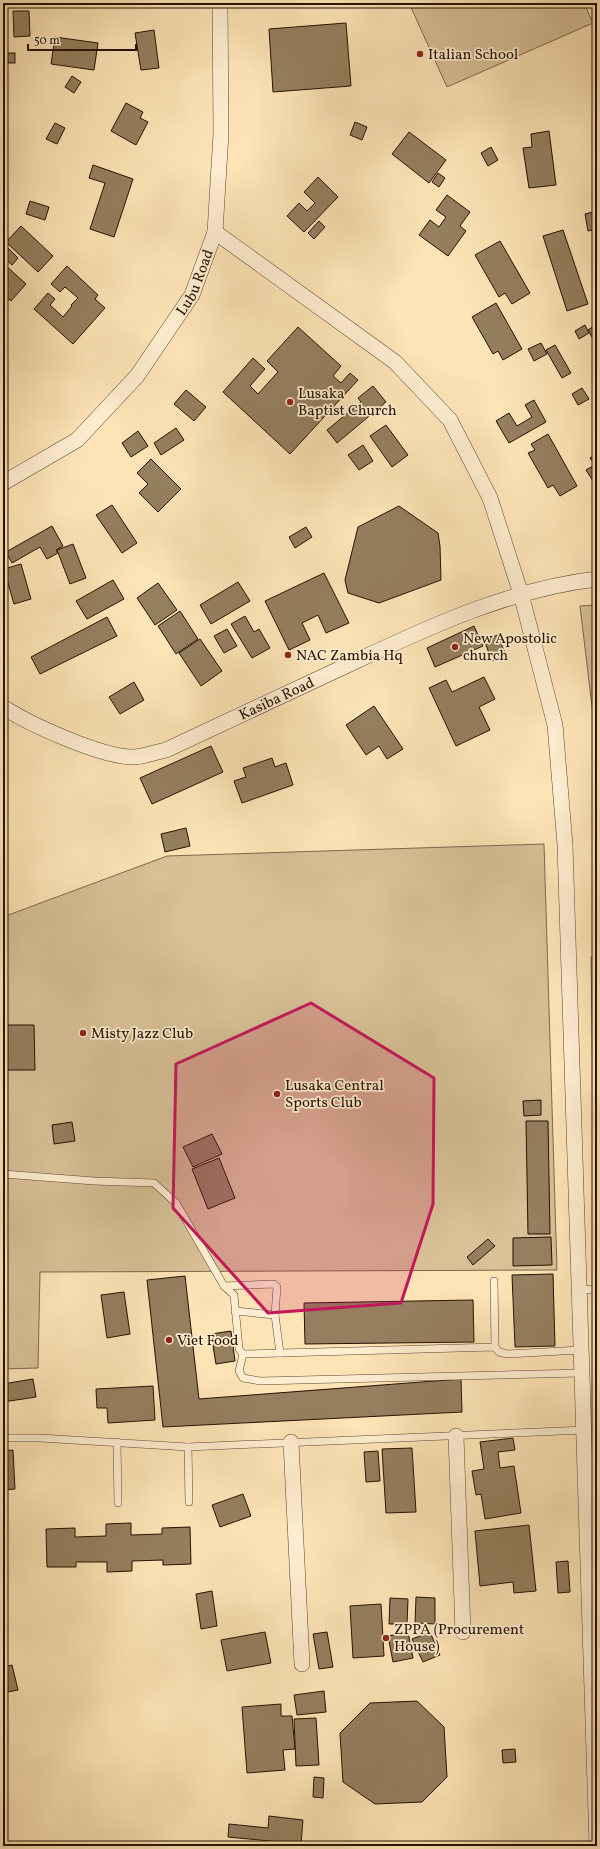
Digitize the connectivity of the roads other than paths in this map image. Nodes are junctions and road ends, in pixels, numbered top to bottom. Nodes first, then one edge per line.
1 (220, 3) edge
2 (215, 232) junction
3 (3, 483) edge
4 (597, 579) edge
5 (521, 594) junction
6 (3, 707) edge
7 (3, 1174) edge
8 (494, 1281) dead end
9 (224, 1286) junction
10 (597, 1289) edge
11 (579, 1290) junction
12 (235, 1311) junction
13 (275, 1315) junction
14 (495, 1347) junction
15 (580, 1350) junction
16 (280, 1353) junction
17 (243, 1354) junction
18 (581, 1373) junction
19 (585, 1430) junction
20 (456, 1436) junction
21 (3, 1438) edge
22 (117, 1442) junction
23 (291, 1442) junction
24 (188, 1447) junction
25 (189, 1502) dead end
26 (118, 1504) dead end
27 (463, 1632) dead end
28 (302, 1664) dead end
29 (597, 1846) edge

1 - 2 street, Lubu Road
2 - 3 street, Lubu Road
2 - 5 street
4 - 5 street, Kasiba Road
5 - 6 street, Kasiba Road
5 - 11 street
7 - 9 lane
8 - 14 lane
9 - 12 lane
9 - 13 lane
10 - 11 lane
11 - 15 street
12 - 13 lane
12 - 17 lane
13 - 16 lane
14 - 15 lane
14 - 16 lane
15 - 18 street
16 - 17 lane
17 - 18 lane
18 - 19 street
19 - 20 lane
19 - 29 street
20 - 23 lane
20 - 27 street
21 - 22 lane
22 - 24 lane
22 - 26 lane
23 - 24 lane
23 - 28 street
24 - 25 lane

